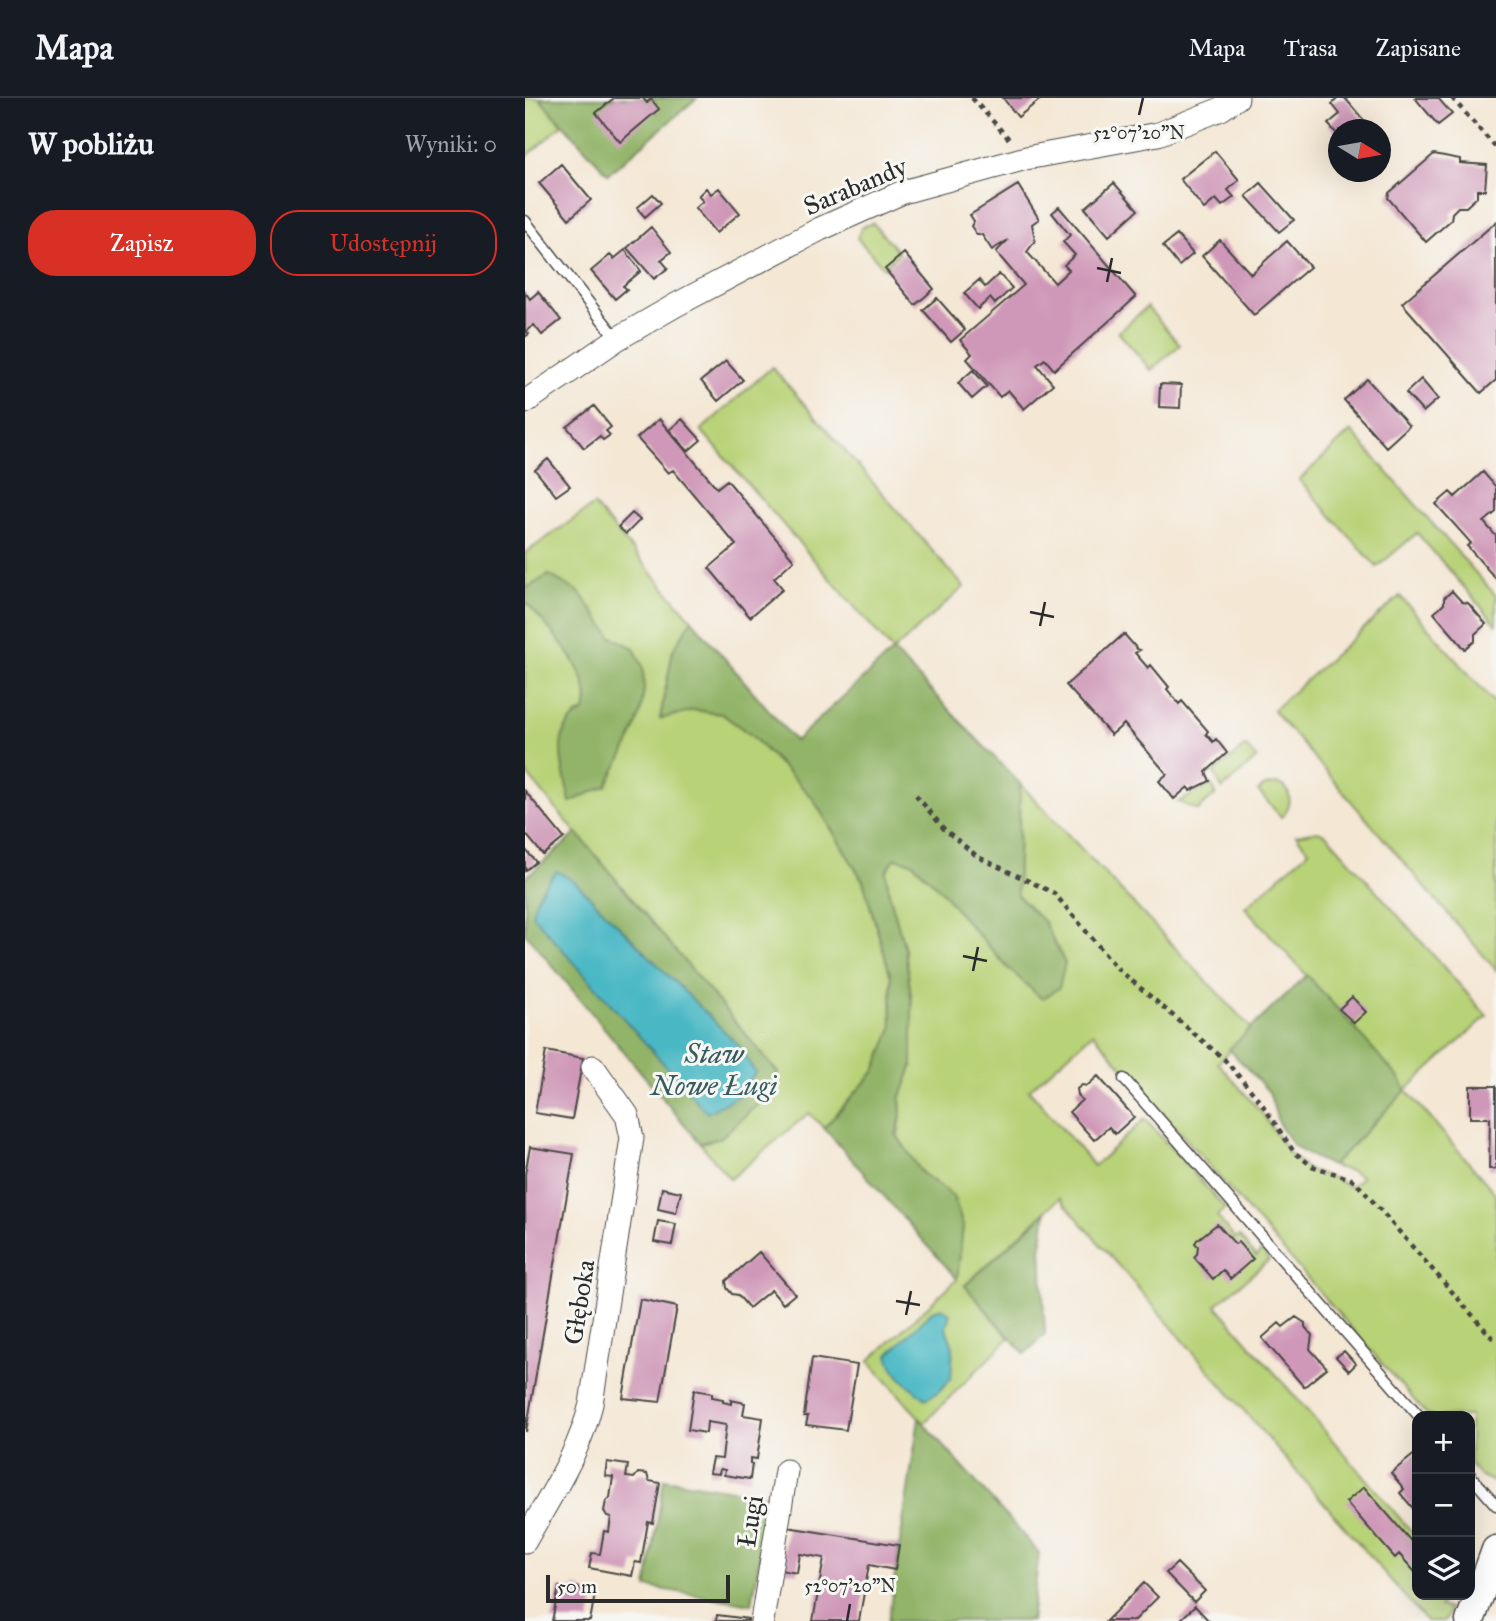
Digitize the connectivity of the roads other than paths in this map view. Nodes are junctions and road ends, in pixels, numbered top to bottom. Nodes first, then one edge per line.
1 (1237, 98) edge
2 (525, 221) edge
3 (617, 339) junction
4 (525, 402) edge
5 (593, 1067) dead end
6 (1125, 1079) dead end
7 (1415, 1411) edge
8 (786, 1471) dead end
9 (1475, 1481) edge
10 (1496, 1505) edge
11 (525, 1541) edge
12 (1496, 1550) edge
13 (762, 1621) edge
14 (1470, 1621) edge

1 - 3 street, Sarabandy
2 - 3 lane
3 - 4 street, Sarabandy
5 - 11 street, Głęboka
6 - 7 lane
8 - 13 street, Ługi
9 - 10 lane
12 - 14 street

